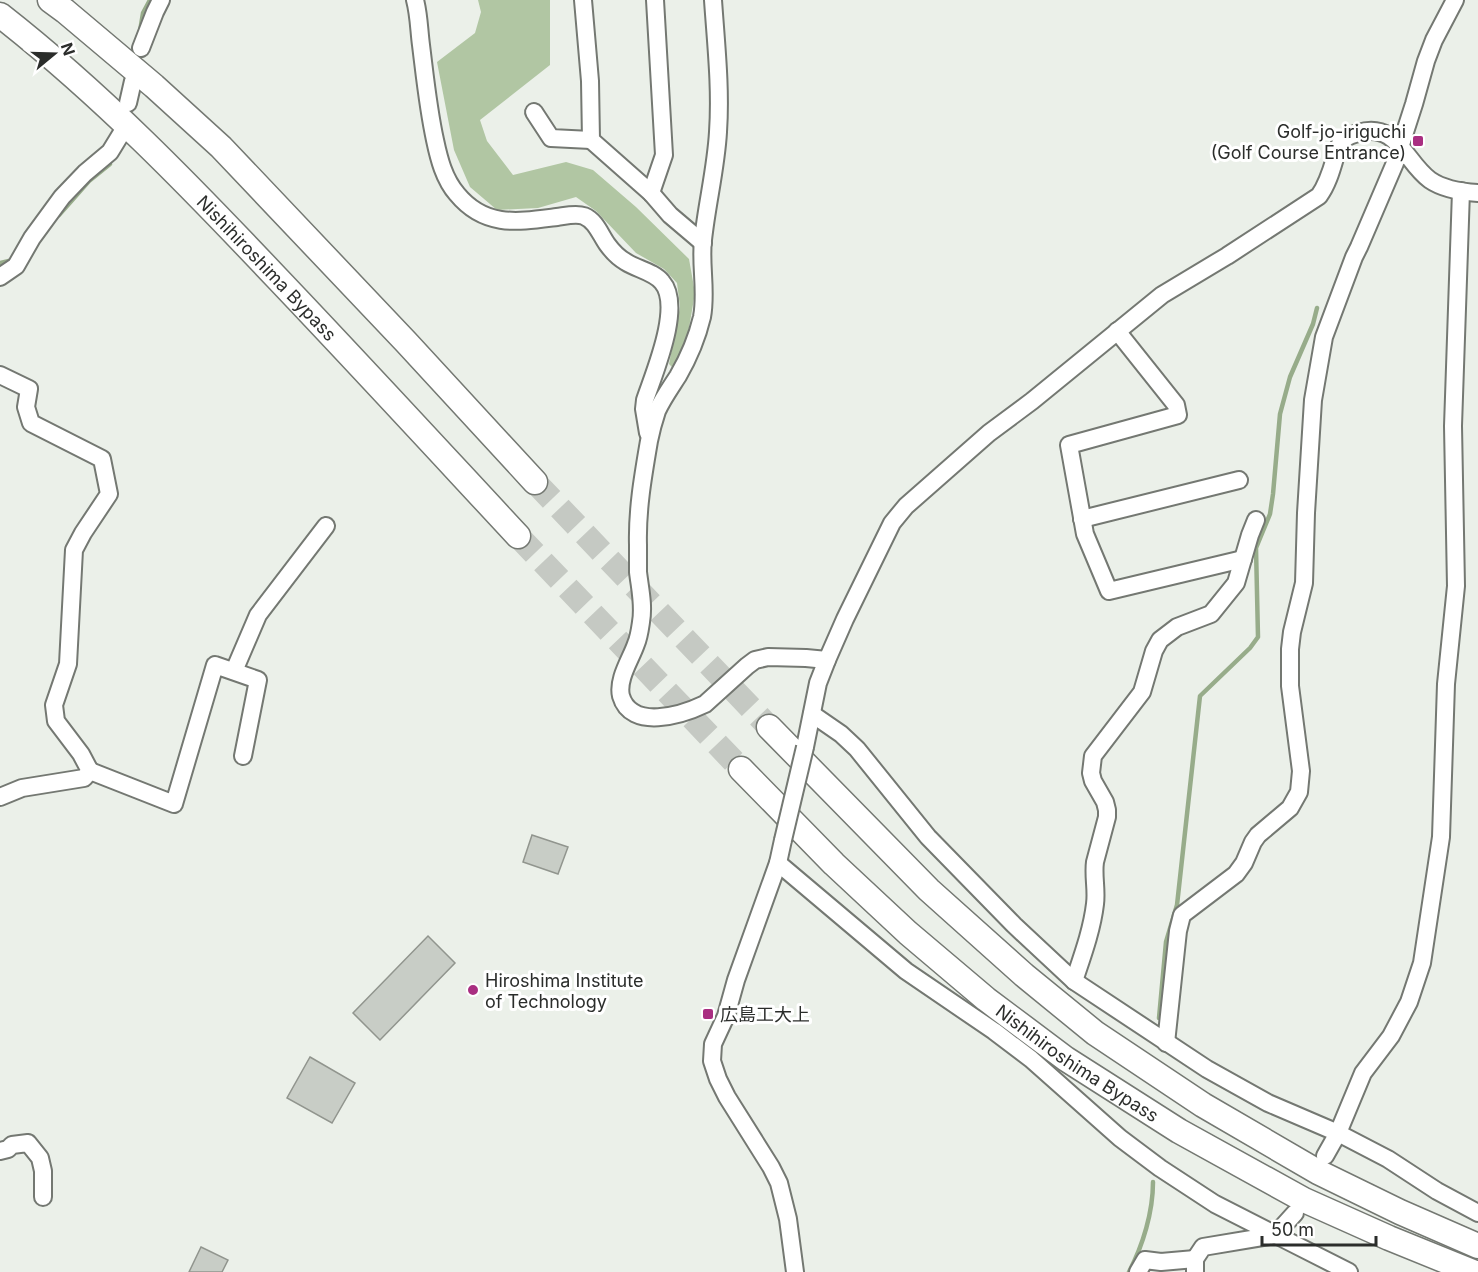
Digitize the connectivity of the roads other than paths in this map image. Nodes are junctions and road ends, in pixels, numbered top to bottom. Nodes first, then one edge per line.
1 (50, 0) edge
2 (161, 0) edge
3 (583, 0) edge
4 (655, 0) edge
5 (713, 0) edge
6 (1455, 0) edge
7 (419, 2) edge
8 (0, 15) edge
9 (141, 48) dead end
10 (134, 81) dead end
11 (128, 103) dead end
12 (534, 112) dead end
13 (121, 134) dead end
14 (591, 140) junction
15 (1400, 146) junction
16 (1469, 192) edge
17 (651, 193) junction
18 (703, 243) junction
19 (0, 277) edge
20 (1116, 331) junction
21 (0, 375) edge
22 (649, 440) junction
23 (1239, 480) dead end
24 (534, 482) tunnel mouth
25 (1082, 519) junction
26 (1256, 520) dead end
27 (326, 526) dead end
28 (518, 536) tunnel mouth
29 (1244, 559) junction
30 (827, 660) junction
31 (234, 671) junction
32 (812, 714) junction
33 (770, 727) tunnel mouth
34 (243, 756) dead end
35 (741, 769) tunnel mouth
36 (90, 771) junction
37 (0, 797) edge
38 (778, 863) junction
39 (1074, 981) junction
40 (1166, 1043) junction
41 (1338, 1133) junction
42 (3, 1146) edge
43 (1325, 1156) dead end
44 (43, 1197) dead end
45 (1295, 1213) dead end
46 (1478, 1213) edge
47 (1275, 1235) junction
48 (1478, 1246) edge
49 (1195, 1265) edge
50 (795, 1272) edge
51 (1138, 1272) edge
52 (1349, 1272) edge
53 (1473, 1272) edge

1 - 24 highway
2 - 9 street
3 - 14 street
4 - 17 street
5 - 18 street
6 - 15 street
7 - 22 street
8 - 28 highway, Nishihiroshima Bypass
10 - 11 street
12 - 14 street
13 - 19 street
14 - 17 street
15 - 16 street
15 - 20 street
15 - 40 street
16 - 41 street
17 - 18 street
18 - 22 street
20 - 25 street
20 - 30 street
21 - 36 street
22 - 30 street
23 - 25 street
25 - 29 street
26 - 29 street
27 - 31 street
29 - 39 street
30 - 32 street
31 - 34 street
31 - 36 street
32 - 38 street, bridge
32 - 39 street
33 - 48 highway, Nishihiroshima Bypass
35 - 53 highway, Nishihiroshima Bypass
36 - 37 street
38 - 47 street
38 - 50 street
39 - 40 street
40 - 41 street
41 - 43 street
41 - 46 street
42 - 44 street
45 - 47 street
47 - 49 street
47 - 52 street
49 - 51 street

